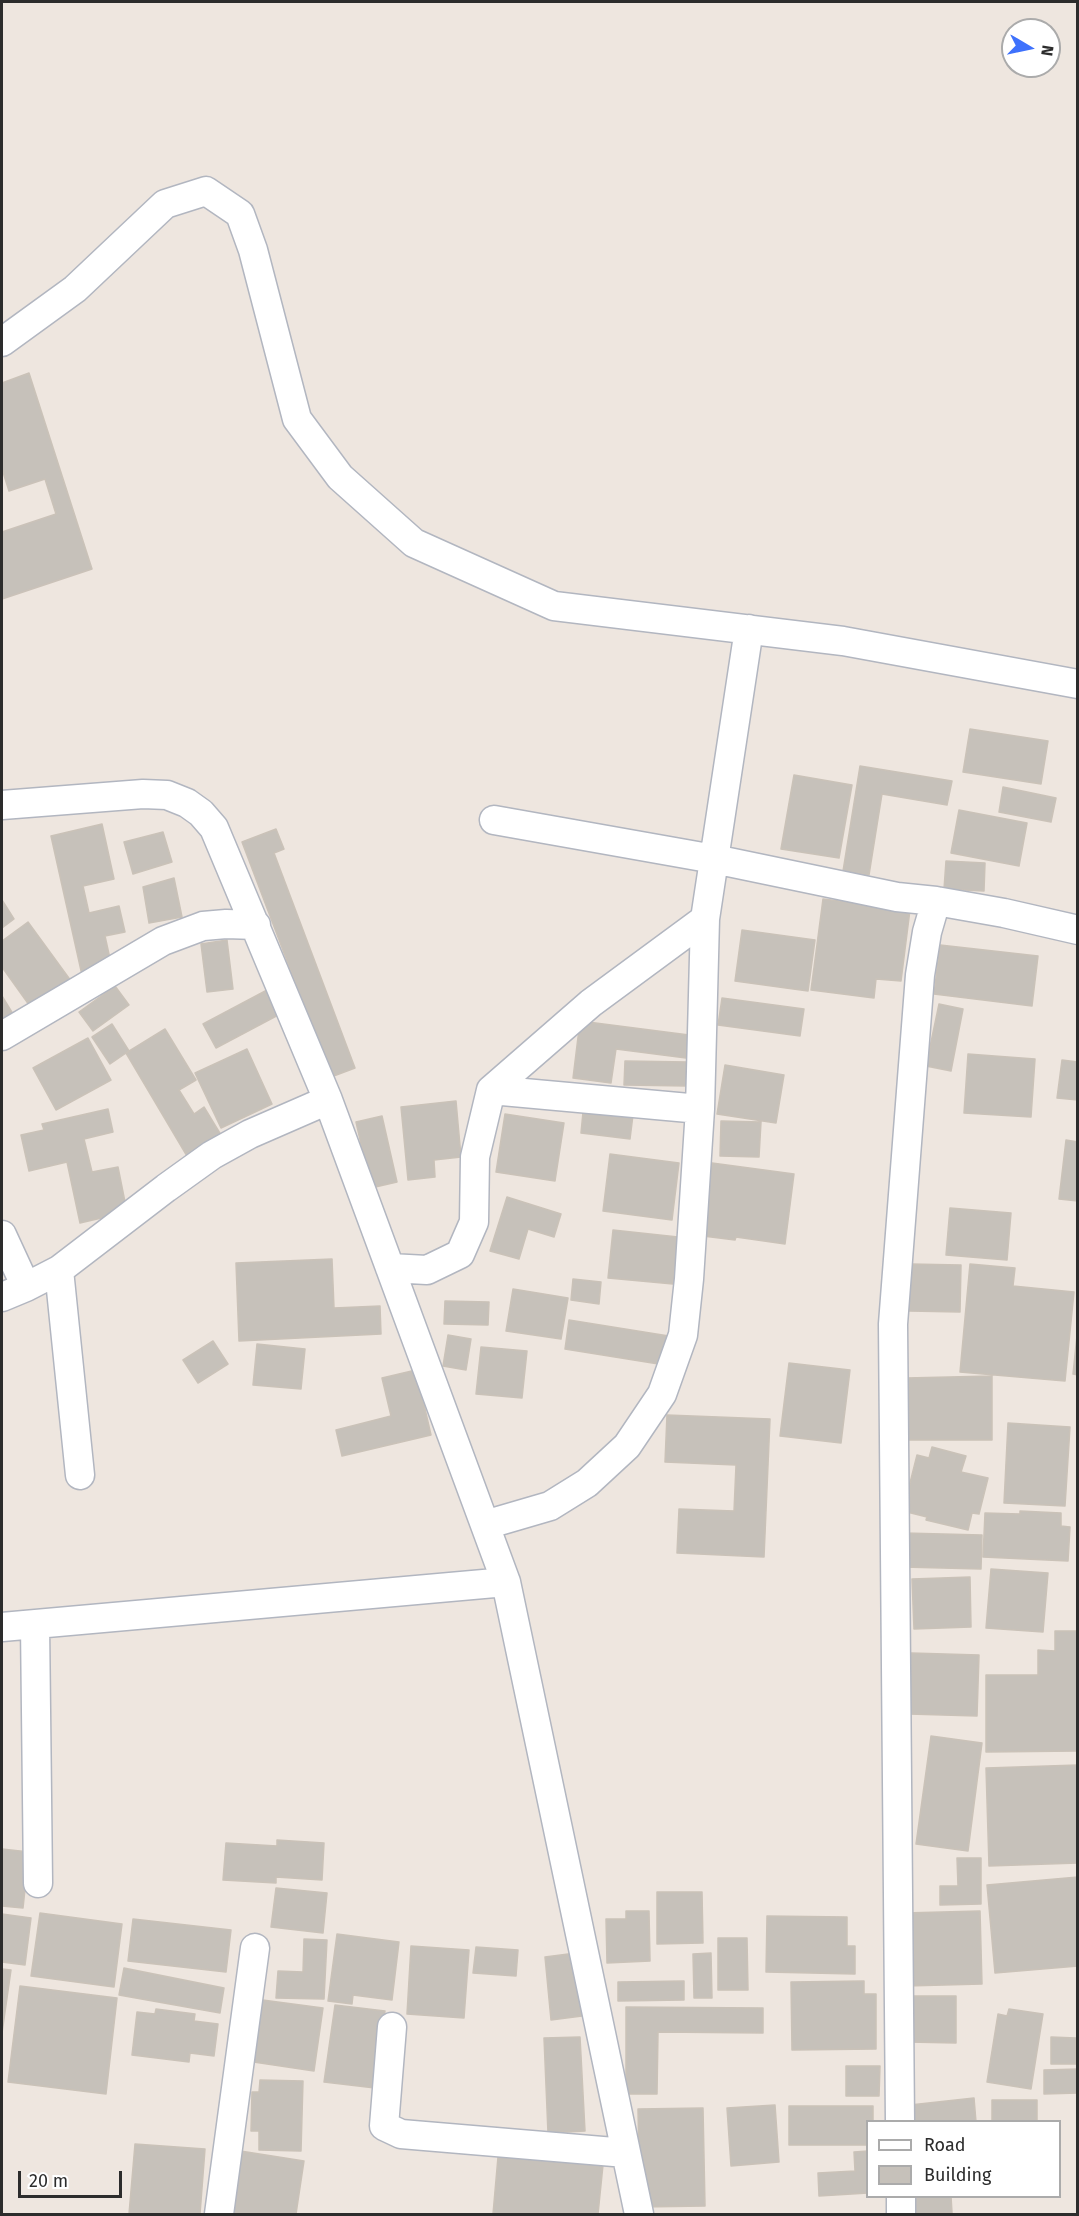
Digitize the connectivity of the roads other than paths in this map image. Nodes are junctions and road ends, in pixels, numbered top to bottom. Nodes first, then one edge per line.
1 (2, 342) edge
2 (749, 629) junction
3 (1077, 684) edge
4 (2, 805) edge
5 (494, 820) dead end
6 (714, 859) junction
7 (936, 901) junction
8 (705, 919) junction
9 (256, 926) junction
10 (1077, 930) edge
11 (2, 1036) edge
12 (491, 1090) junction
13 (328, 1100) junction
14 (700, 1109) junction
15 (2, 1235) edge
16 (390, 1268) junction
17 (59, 1270) junction
18 (14, 1292) edge
19 (80, 1475) dead end
20 (485, 1525) junction
21 (506, 1582) junction
22 (35, 1624) junction
23 (2, 1627) edge
24 (38, 1883) dead end
25 (255, 1948) dead end
26 (392, 2027) dead end
27 (900, 2120) edge
28 (626, 2153) junction
29 (901, 2198) edge
30 (219, 2214) edge
31 (639, 2214) edge
32 (901, 2214) edge

1 - 2 street
2 - 3 street
2 - 6 street
4 - 9 street
5 - 6 street
6 - 7 street
6 - 8 street
7 - 10 street
7 - 27 street
8 - 12 street
8 - 14 street
9 - 11 street
9 - 13 street
12 - 14 street
12 - 16 street
13 - 16 street
13 - 17 street
14 - 20 street
15 - 18 street
16 - 20 street
17 - 18 street
17 - 19 street
20 - 21 street
21 - 22 street
21 - 28 street
22 - 23 street
22 - 24 street
25 - 30 street
26 - 28 street
28 - 31 street
29 - 32 street

